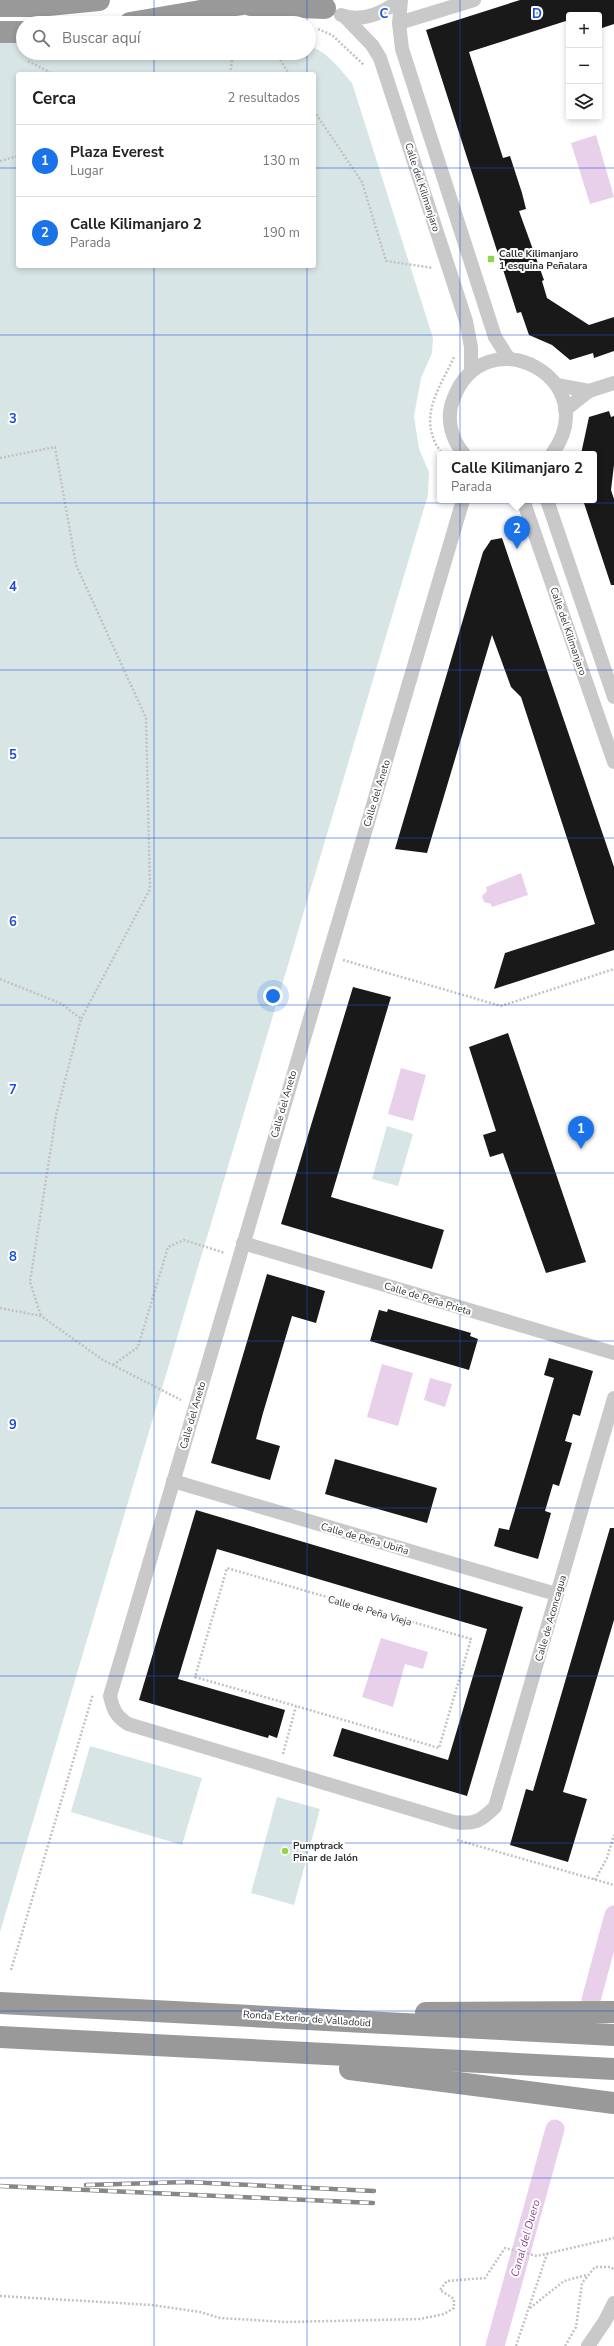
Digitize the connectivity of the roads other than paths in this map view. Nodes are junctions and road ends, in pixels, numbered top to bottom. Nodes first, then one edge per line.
1 (98, 0) edge
2 (266, 0) edge
3 (401, 0) edge
4 (474, 0) edge
5 (244, 5) junction
6 (0, 6) edge
7 (328, 8) edge
8 (174, 16) edge
9 (399, 23) junction
10 (0, 32) edge
11 (16, 32) edge
12 (509, 359) junction
13 (471, 372) junction
14 (614, 383) edge
15 (557, 385) junction
16 (589, 391) junction
17 (566, 410) junction
18 (462, 451) edge
19 (554, 451) edge
20 (462, 503) edge
21 (524, 503) edge
22 (548, 503) edge
23 (614, 697) edge
24 (614, 762) edge
25 (243, 1242) junction
26 (614, 1353) edge
27 (614, 1398) edge
28 (173, 1481) junction
29 (556, 1594) junction
30 (278, 1770) joint
31 (0, 2003) edge
32 (614, 2012) edge
33 (290, 2016) junction
34 (614, 2034) edge
35 (0, 2037) edge
36 (160, 2045) junction
37 (614, 2069) edge
38 (614, 2103) edge
39 (614, 2303) edge
40 (610, 2322) edge
41 (588, 2346) edge

1 - 6 highway
2 - 5 highway
3 - 7 street
3 - 9 street
4 - 9 street
5 - 7 highway
5 - 8 highway
7 - 13 street, Calle del Kilimanjaro
9 - 12 street
10 - 11 highway
12 - 13 street
12 - 15 street
13 - 18 street
14 - 16 street
15 - 16 street
15 - 17 street
16 - 17 street
17 - 19 street
20 - 25 street, Calle del Aneto
21 - 24 street, Calle del Kilimanjaro
22 - 23 street
25 - 26 street, Calle de Peña Prieta
25 - 28 street, Calle del Aneto
27 - 29 street, Calle de Aconcagua
28 - 29 street, Calle de Peña Ubiña
28 - 30 street, Calle del Aneto
29 - 30 street, Calle de Aconcagua
31 - 33 highway, Ronda Exterior de Valladolid
32 - 33 highway
33 - 34 highway, Ronda Exterior de Valladolid
35 - 36 highway
36 - 37 highway
36 - 38 highway
39 - 40 street
40 - 41 street

